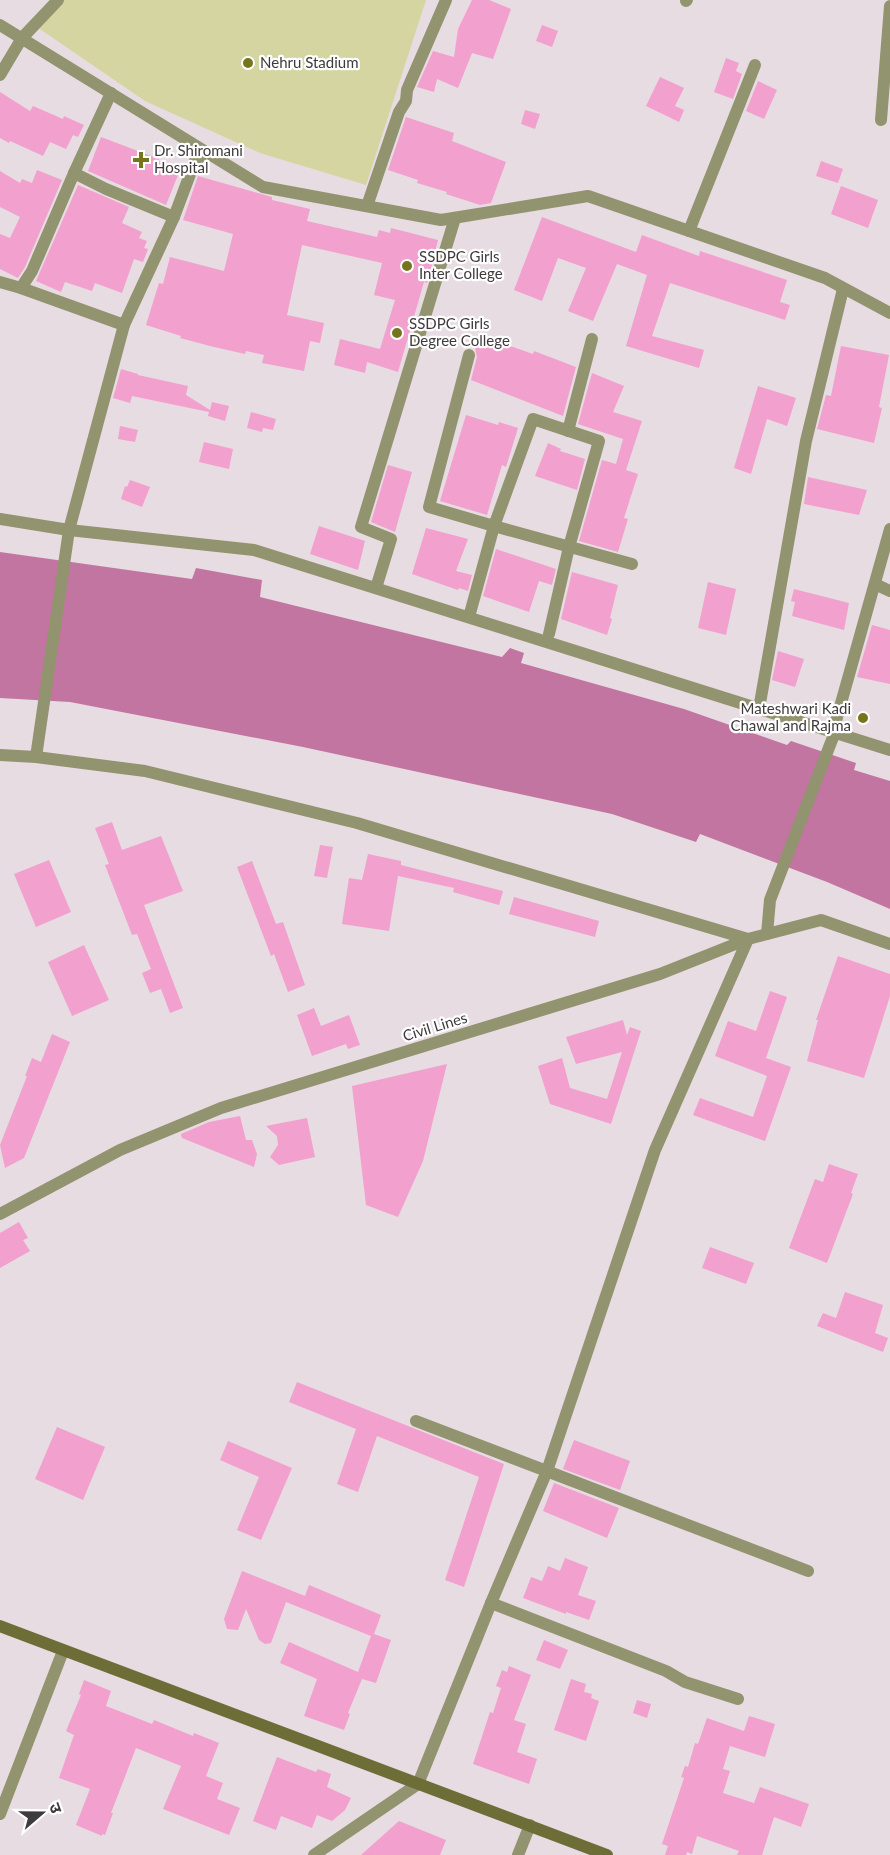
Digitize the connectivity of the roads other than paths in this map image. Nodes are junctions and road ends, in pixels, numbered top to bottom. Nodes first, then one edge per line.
1 (58, 0) edge
2 (447, 0) edge
3 (890, 6) edge
4 (0, 25) edge
5 (21, 38) junction
6 (755, 65) dead end
7 (0, 75) edge
8 (111, 93) junction
9 (880, 120) dead end
10 (206, 152) junction
11 (74, 173) junction
12 (367, 206) junction
13 (174, 217) junction
14 (455, 218) junction
15 (689, 231) junction
16 (0, 282) edge
17 (21, 288) junction
18 (843, 289) junction
19 (890, 313) edge
20 (124, 325) junction
21 (592, 339) dead end
22 (469, 355) dead end
23 (568, 431) junction
24 (0, 519) edge
25 (494, 526) junction
26 (890, 529) edge
27 (69, 530) junction
28 (569, 547) junction
29 (632, 564) dead end
30 (875, 584) junction
31 (376, 588) junction
32 (890, 591) edge
33 (469, 617) junction
34 (549, 634) dead end
35 (759, 709) junction
36 (835, 732) junction
37 (890, 750) edge
38 (0, 755) edge
39 (36, 756) junction
40 (767, 934) junction
41 (748, 939) junction
42 (890, 945) edge
43 (0, 1214) edge
44 (416, 1421) dead end
45 (548, 1471) junction
46 (808, 1571) dead end
47 (491, 1603) junction
48 (0, 1626) edge
49 (63, 1651) junction
50 (738, 1699) dead end
51 (418, 1784) junction
52 (0, 1811) edge
53 (530, 1825) junction
54 (588, 1852) edge
55 (314, 1855) edge
56 (518, 1855) edge
57 (607, 1855) edge

1 - 5 street
2 - 12 street
3 - 9 street
4 - 5 street
5 - 7 street
5 - 8 street
6 - 15 street
8 - 10 street
8 - 11 street
10 - 12 street
10 - 13 street
11 - 13 street
11 - 17 street
12 - 14 street
13 - 20 street
14 - 15 street
14 - 31 street
15 - 18 street
16 - 17 street
17 - 20 street
18 - 19 street
18 - 35 street
20 - 27 street
21 - 23 street
22 - 25 street
23 - 25 street
23 - 28 street
24 - 27 street
25 - 28 street
25 - 33 street
26 - 30 street
27 - 31 street
27 - 39 street
28 - 29 street
28 - 34 street
30 - 32 street
30 - 36 street
31 - 33 street
33 - 35 street
35 - 36 street
36 - 37 street
36 - 40 street
38 - 39 street
39 - 41 street
40 - 41 street, Civil Lines
40 - 42 street, Civil Lines
41 - 43 street, Civil Lines
41 - 45 street
44 - 45 street
45 - 46 street
45 - 47 street
47 - 50 street
47 - 51 street
48 - 49 main road
49 - 51 main road
49 - 52 street
51 - 53 main road
51 - 55 street
53 - 54 main road
53 - 56 street
54 - 57 main road

